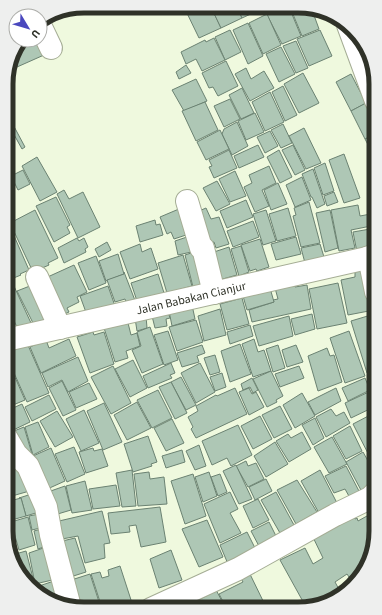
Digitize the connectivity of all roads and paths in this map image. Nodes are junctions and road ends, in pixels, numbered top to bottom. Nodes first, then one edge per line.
1 (48, 42) edge
2 (355, 42) edge
3 (51, 48) dead end
4 (369, 80) edge
5 (186, 201) dead end
6 (369, 257) edge
7 (37, 277) dead end
8 (214, 293) junction
9 (60, 328) junction
10 (13, 338) edge
11 (13, 449) edge
12 (369, 502) edge
13 (68, 600) edge
14 (164, 602) edge

1 - 3 street
2 - 4 street
5 - 8 street
6 - 8 street, Jalan Babakan Cianjur
7 - 9 street
8 - 9 street, Jalan Babakan Cianjur
9 - 10 street, Jalan Babakan Cianjur
11 - 13 street
12 - 14 street

